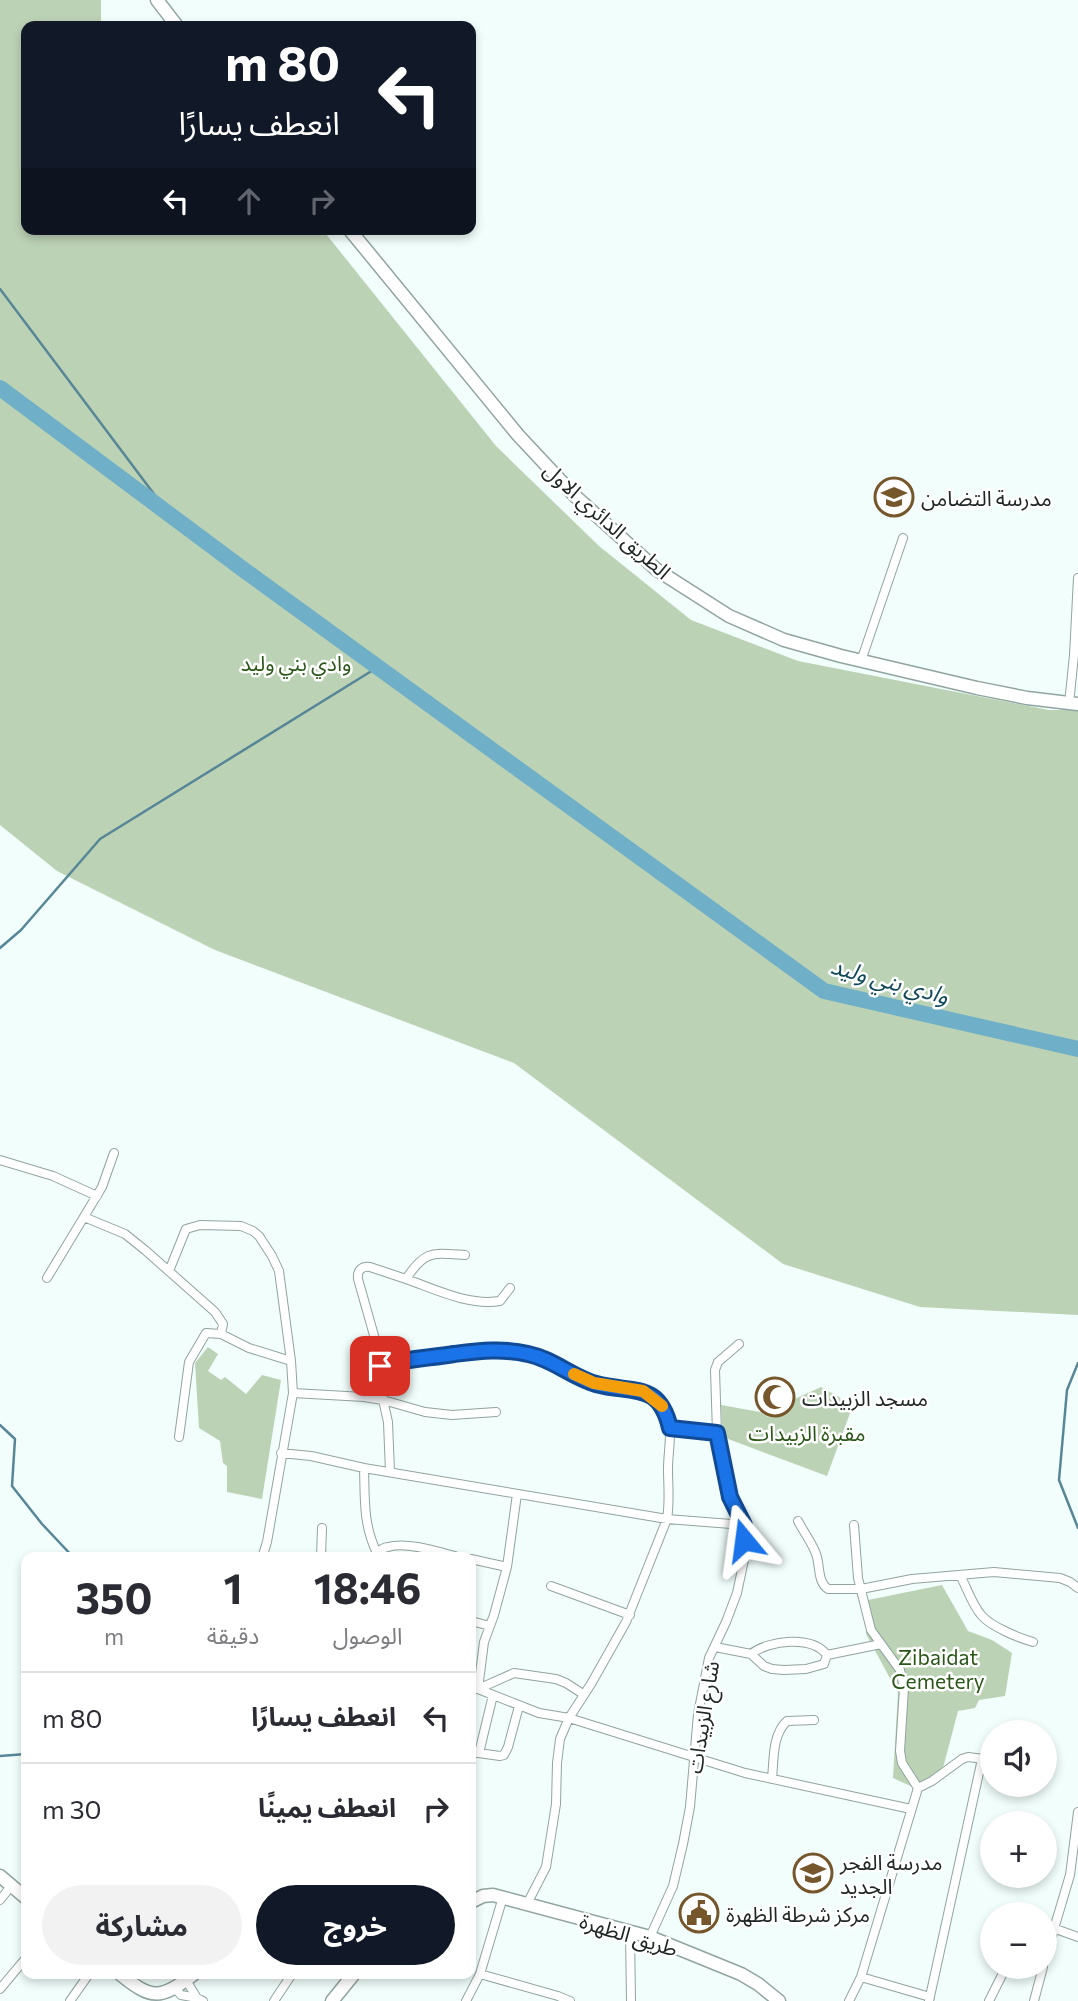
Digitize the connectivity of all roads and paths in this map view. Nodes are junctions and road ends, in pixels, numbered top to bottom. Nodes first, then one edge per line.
1 (157, 0) edge
2 (173, 21) edge
3 (354, 235) edge
4 (903, 538) dead end
5 (1078, 578) edge
6 (861, 661) junction
7 (1073, 704) edge
8 (114, 1153) dead end
9 (0, 1160) edge
10 (97, 1196) junction
11 (84, 1217) junction
12 (465, 1255) dead end
13 (169, 1271) junction
14 (47, 1278) dead end
15 (406, 1279) junction
16 (510, 1288) dead end
17 (220, 1334) junction
18 (739, 1344) dead end
19 (291, 1361) junction
20 (380, 1366) junction
21 (293, 1393) junction
22 (383, 1400) junction
23 (496, 1412) dead end
24 (670, 1428) junction
25 (717, 1433) junction
26 (179, 1437) dead end
27 (281, 1453) junction
28 (364, 1468) junction
29 (390, 1472) junction
30 (517, 1494) junction
31 (667, 1519) junction
32 (798, 1521) dead end
33 (744, 1525) junction
34 (854, 1525) dead end
35 (322, 1528) dead end
36 (264, 1552) edge
37 (321, 1552) edge
38 (375, 1552) edge
39 (380, 1552) edge
40 (436, 1552) edge
41 (476, 1560) edge
42 (506, 1567) junction
43 (960, 1575) junction
44 (551, 1586) dead end
45 (1078, 1588) edge
46 (861, 1589) junction
47 (630, 1615) junction
48 (476, 1622) edge
49 (490, 1626) junction
50 (1033, 1642) dead end
51 (881, 1644) junction
52 (715, 1647) junction
53 (751, 1654) junction
54 (827, 1655) junction
55 (476, 1679) edge
56 (476, 1687) edge
57 (476, 1689) edge
58 (583, 1693) junction
59 (494, 1695) junction
60 (519, 1706) junction
61 (569, 1718) junction
62 (814, 1720) dead end
63 (476, 1750) edge
64 (476, 1753) edge
65 (693, 1758) junction
66 (980, 1759) edge
67 (980, 1768) edge
68 (772, 1779) junction
69 (918, 1788) junction
70 (911, 1809) junction
71 (1078, 1812) edge
72 (0, 1876) edge
73 (11, 1886) junction
74 (21, 1894) edge
75 (476, 1897) edge
76 (503, 1897) junction
77 (0, 1900) edge
78 (527, 1903) junction
79 (1057, 1908) edge
80 (1057, 1930) edge
81 (630, 1932) junction
82 (650, 1937) junction
83 (1078, 1937) edge
84 (21, 1964) edge
85 (480, 1974) junction
86 (861, 1977) junction
87 (85, 1979) edge
88 (126, 1979) edge
89 (187, 1979) edge
90 (191, 1979) edge
91 (289, 1979) edge
92 (350, 1979) edge
93 (1000, 1979) edge
94 (1040, 1979) edge
95 (174, 1987) junction
96 (0, 1989) edge
97 (143, 1997) edge
98 (929, 1999) edge
99 (198, 2000) edge
100 (70, 2001) edge
101 (274, 2001) edge
102 (332, 2001) edge
103 (466, 2001) edge
104 (570, 2001) edge
105 (631, 2001) edge
106 (779, 2001) edge
107 (849, 2001) edge
108 (989, 2001) edge
109 (1034, 2001) edge

1 - 2 main road
3 - 6 main road, الطريق الدائري الاول
4 - 6 street
5 - 7 street
6 - 7 main road, الطريق الدائري الاول
8 - 10 street
9 - 10 street
10 - 11 street
11 - 13 street
11 - 14 street
12 - 15 street
13 - 17 street
13 - 19 street
15 - 16 street
15 - 20 street
17 - 19 street
17 - 26 street
18 - 25 street, شارع الزبيدات
19 - 21 street
20 - 22 street
20 - 24 street
21 - 22 street
21 - 27 street
22 - 23 street
22 - 29 street
24 - 25 street
24 - 31 street
25 - 33 street, شارع الزبيدات
27 - 28 street
27 - 36 street
28 - 29 street
28 - 38 street
29 - 30 street
30 - 31 street
30 - 42 street
31 - 33 street
31 - 47 street
32 - 46 street
33 - 52 street, شارع الزبيدات
34 - 46 street
35 - 37 street
39 - 40 street
41 - 42 street
42 - 49 street
43 - 45 street
43 - 46 street
43 - 50 street
44 - 47 street
46 - 51 street
47 - 58 street
48 - 49 street
49 - 55 street
51 - 54 street
51 - 69 street
52 - 53 street
52 - 65 street, شارع الزبيدات
53 - 54 street
53 - 54 street
56 - 58 street
57 - 59 street
58 - 61 street
59 - 60 street
59 - 63 street
60 - 61 street
60 - 64 street
61 - 65 street
61 - 78 street
62 - 68 street
65 - 68 street
65 - 82 street, شارع الزبيدات
66 - 69 street
67 - 98 street
68 - 70 street
69 - 70 street
70 - 86 street
71 - 79 street
72 - 73 main road
73 - 74 main road
73 - 77 street
75 - 76 main road, طريق الظهرة
76 - 78 main road, طريق الظهرة
76 - 85 street
78 - 81 main road, طريق الظهرة
80 - 83 street
81 - 82 main road, طريق الظهرة
81 - 105 street
82 - 106 main road, طريق الظهرة
84 - 96 street
85 - 103 street
85 - 104 street
86 - 98 street
86 - 107 street
87 - 100 street
88 - 97 main road
89 - 95 main road
90 - 99 street
91 - 101 street
92 - 102 main road
93 - 108 street
94 - 109 street
95 - 97 main road
95 - 99 street

